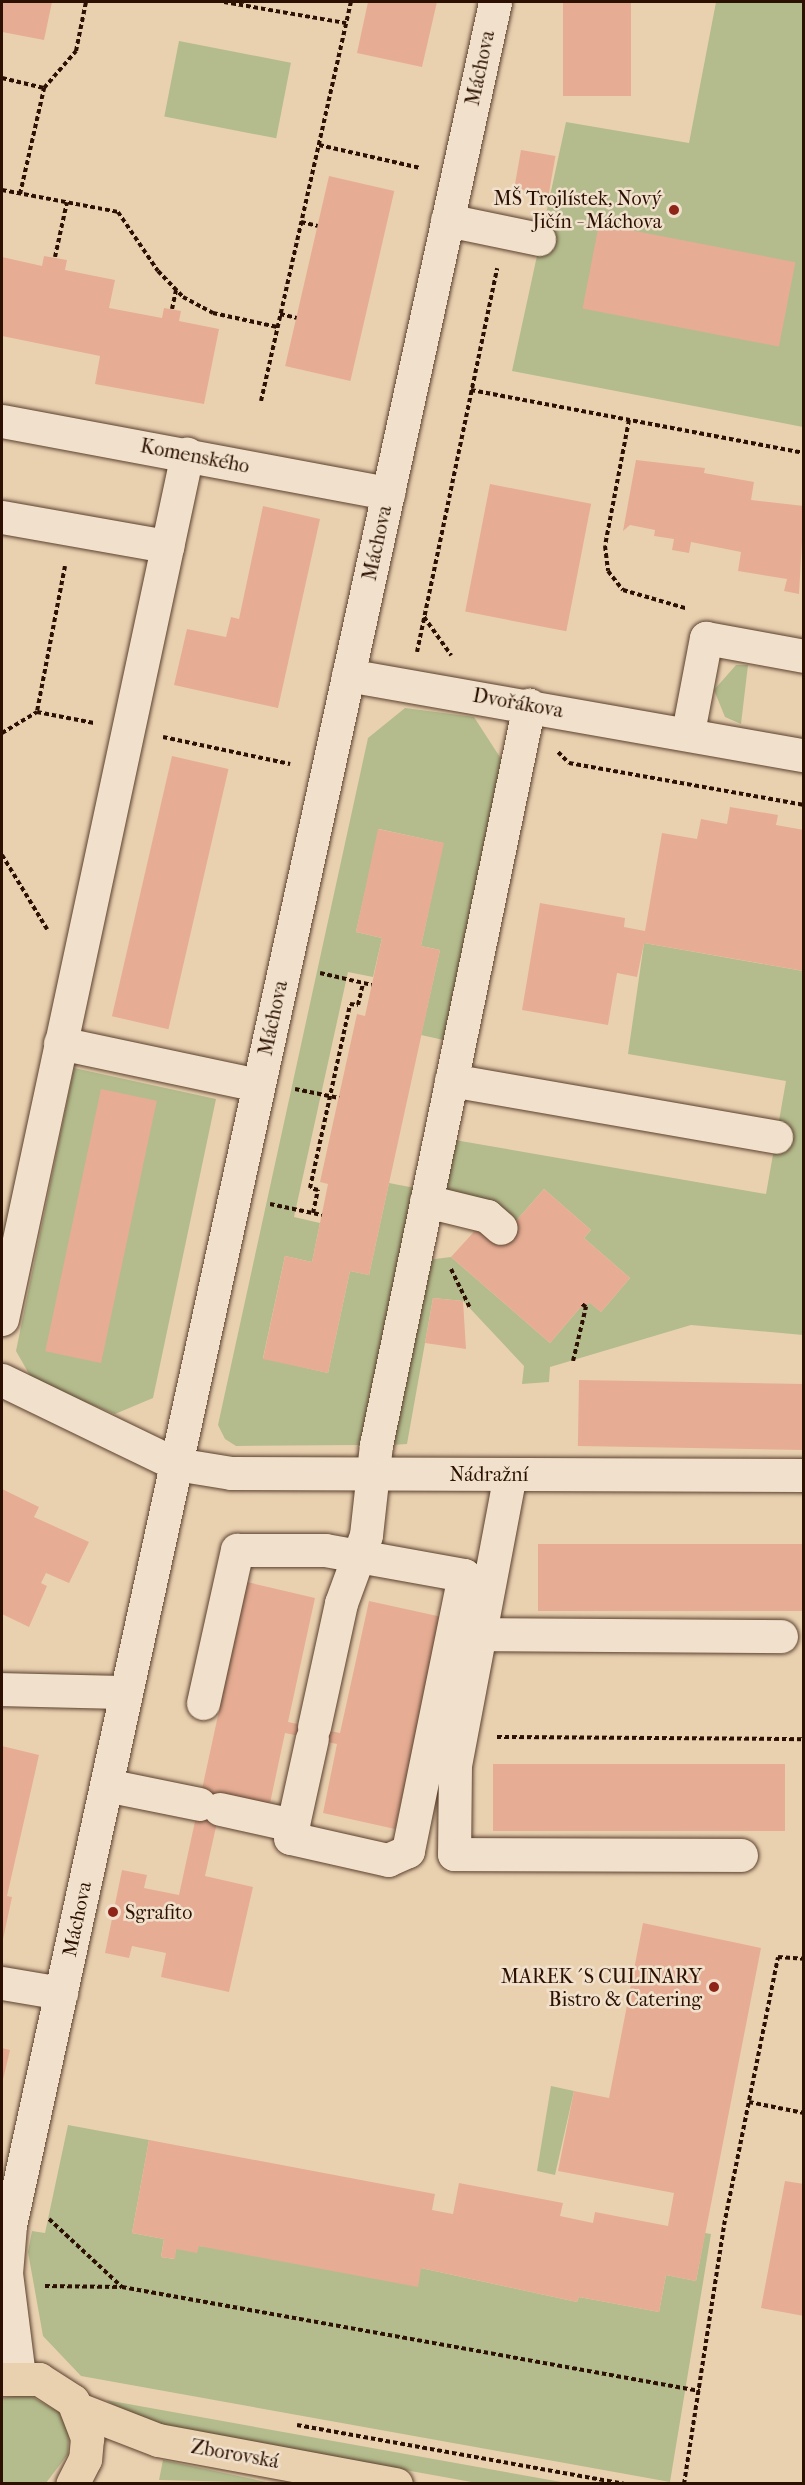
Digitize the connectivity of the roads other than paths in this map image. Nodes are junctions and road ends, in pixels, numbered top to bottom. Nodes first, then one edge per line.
1 (495, 2) edge
2 (447, 220) junction
3 (539, 239) dead end
4 (2, 421) edge
5 (187, 454) junction
6 (387, 494) junction
7 (2, 518) edge
8 (167, 546) junction
9 (804, 656) edge
10 (348, 675) junction
11 (530, 705) junction
12 (688, 732) junction
13 (804, 755) edge
14 (60, 1043) junction
15 (451, 1080) junction
16 (272, 1086) junction
17 (776, 1137) dead end
18 (426, 1201) junction
19 (501, 1228) dead end
20 (2, 1319) edge
21 (2, 1380) edge
22 (176, 1464) junction
23 (371, 1474) junction
24 (510, 1474) junction
25 (804, 1475) edge
26 (358, 1556) junction
27 (479, 1634) junction
28 (781, 1636) dead end
29 (2, 1689) edge
30 (126, 1692) junction
31 (203, 1703) dead end
32 (106, 1785) junction
33 (293, 1825) junction
34 (741, 1855) dead end
35 (2, 1983) edge
36 (61, 1993) junction
37 (10, 2378) edge
38 (78, 2409) junction
39 (72, 2484) edge
40 (396, 2484) edge

1 - 2 street, Máchova
2 - 3 street
2 - 6 street, Máchova
4 - 5 street, Komenského
5 - 6 street, Komenského
5 - 8 street
6 - 10 street, Máchova
7 - 8 street
8 - 14 street
9 - 12 street
10 - 11 street, Dvořákova
10 - 16 street, Máchova
11 - 12 street, Dvořákova
11 - 15 street
12 - 13 street, Dvořákova
14 - 16 street
14 - 20 street
15 - 17 street
15 - 18 street
16 - 22 street, Máchova
18 - 19 street
18 - 23 street
21 - 22 street
22 - 23 street, Nádražní
22 - 30 street, Máchova
23 - 24 street, Nádražní
23 - 26 street
24 - 25 street, Nádražní
24 - 27 street
26 - 31 street
26 - 33 street
26 - 33 street
27 - 28 street
27 - 34 street
29 - 30 street
30 - 32 street, Máchova
32 - 33 street
32 - 36 street, Máchova
35 - 36 street
36 - 37 street, Máchova
37 - 38 main road
38 - 39 main road
38 - 40 main road, Zborovská

